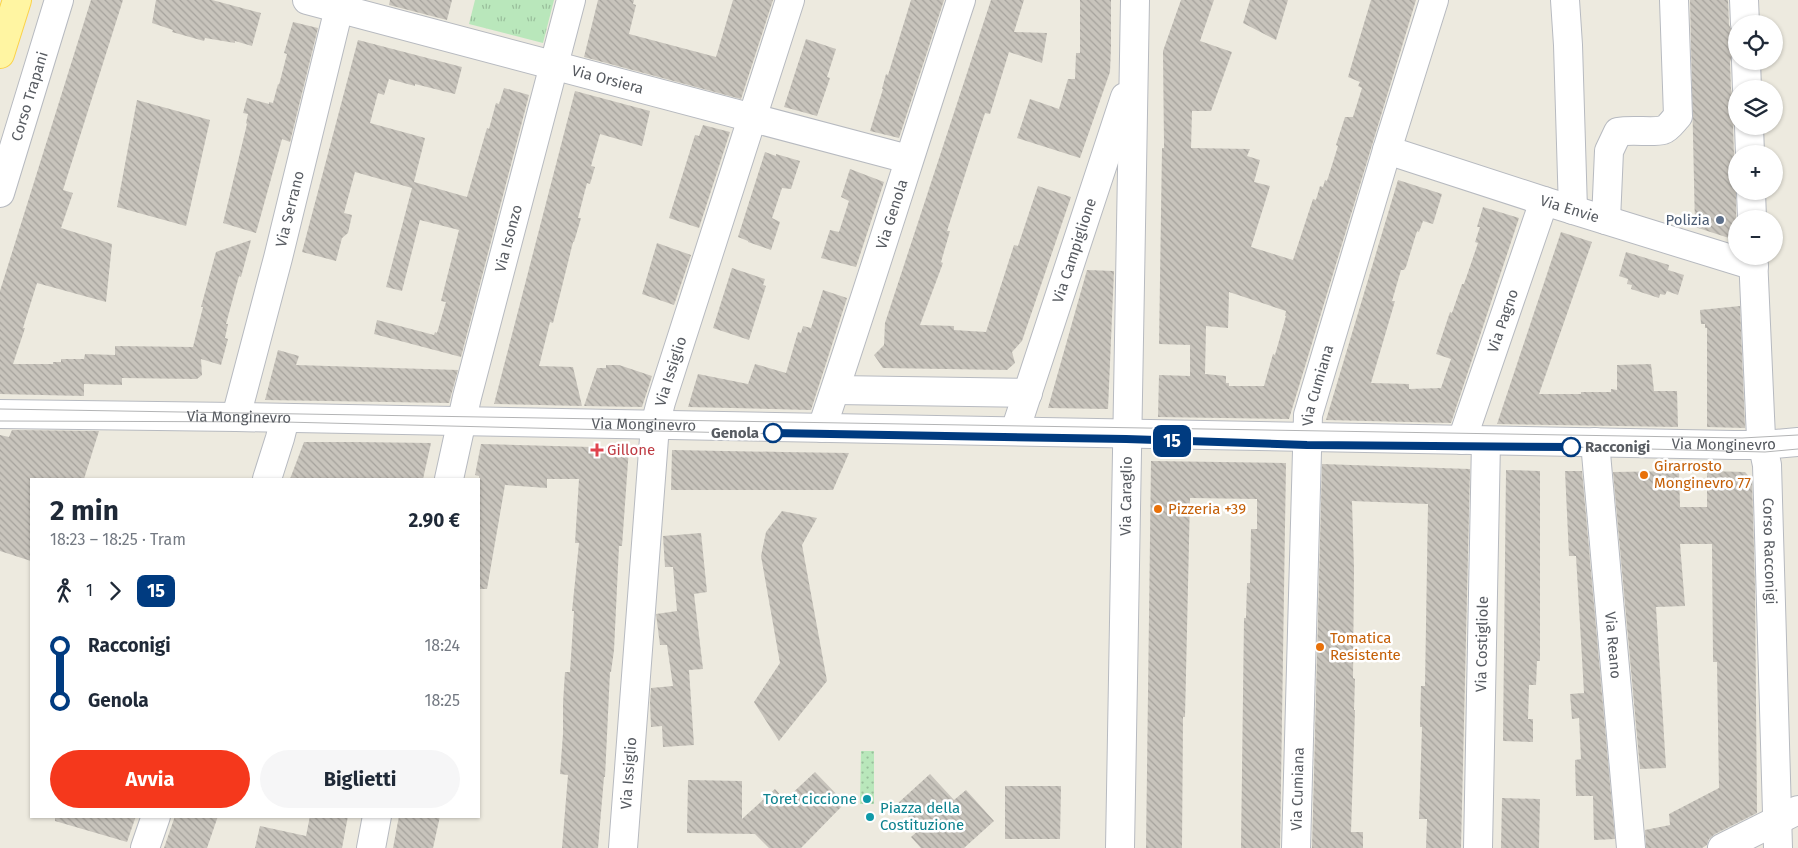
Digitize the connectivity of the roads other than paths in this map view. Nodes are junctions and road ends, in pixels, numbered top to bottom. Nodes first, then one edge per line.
1 (17, 0) edge
2 (59, 0) edge
3 (307, 0) edge
4 (571, 0) edge
5 (790, 0) edge
6 (961, 0) edge
7 (1135, 0) edge
8 (1153, 0) edge
9 (1434, 0) edge
10 (1565, 0) edge
11 (1674, 0) edge
12 (1744, 0) edge
13 (340, 4) edge
14 (1745, 15) edge
15 (0, 54) edge
16 (1134, 61) junction
17 (554, 64) junction
18 (753, 117) junction
19 (1386, 150) junction
20 (908, 159) junction
21 (0, 193) edge
22 (1544, 201) junction
23 (1573, 210) junction
24 (1606, 220) junction
25 (1728, 254) edge
26 (1753, 265) edge
27 (836, 390) junction
28 (1028, 393) junction
29 (0, 414) edge
30 (236, 416) junction
31 (284, 418) junction
32 (461, 421) junction
33 (655, 425) junction
34 (822, 428) junction
35 (1015, 431) junction
36 (1126, 433) junction
37 (1307, 438) junction
38 (1474, 441) junction
39 (1595, 442) junction
40 (1798, 442) edge
41 (1763, 445) junction
42 (267, 478) edge
43 (448, 478) edge
44 (1788, 815) edge
45 (155, 818) edge
46 (377, 818) edge
47 (145, 848) edge
48 (371, 848) edge
49 (623, 848) edge
50 (1120, 848) edge
51 (1296, 848) edge
52 (1478, 848) edge
53 (1632, 848) edge
54 (1722, 848) edge
55 (1778, 848) edge

1 - 15 main road
2 - 21 street, Corso Trapani
3 - 13 street, Via Orsiera
4 - 17 street, Via Isonzo
5 - 18 street, Via Issiglio
6 - 20 street, Via Genola
7 - 16 street, Via Caraglio
8 - 16 street, Via Caraglio
9 - 19 street, Via Cumiana
10 - 23 street
11 - 24 street
12 - 14 street
13 - 17 street, Via Orsiera
13 - 30 street, Via Serrano
16 - 28 street, Via Campiglione
16 - 36 street, Via Caraglio
17 - 18 street, Via Orsiera
17 - 32 street, Via Isonzo
18 - 20 street, Via Orsiera
18 - 33 street, Via Issiglio
19 - 22 street, Via Envie
19 - 37 street, Via Cumiana
20 - 27 street, Via Genola
22 - 23 street, Via Envie
22 - 38 street, Via Pagno
23 - 24 street, Via Envie
24 - 25 street, Via Envie
26 - 41 street, Corso Racconigi
27 - 28 street
27 - 34 street, Via Genola
28 - 35 street, Via Campiglione
29 - 30 street, Via Monginevro
30 - 31 street, Via Monginevro
31 - 32 street, Via Monginevro
31 - 42 street
32 - 33 street, Via Monginevro
32 - 43 street, Via Isonzo
33 - 34 street, Via Monginevro
33 - 49 street, Via Issiglio
34 - 35 street, Via Monginevro
35 - 36 street, Via Monginevro
36 - 37 street, Via Monginevro
36 - 50 street, Via Caraglio
37 - 38 street, Via Monginevro
37 - 51 street, Via Cumiana
38 - 39 street, Via Monginevro
38 - 52 street, Via Costigliole
39 - 41 street, Via Monginevro
39 - 53 street, Via Reano
40 - 41 street, Via Monginevro
41 - 44 street, Corso Racconigi
44 - 54 street
44 - 55 street, Corso Racconigi
45 - 47 street
46 - 48 street

